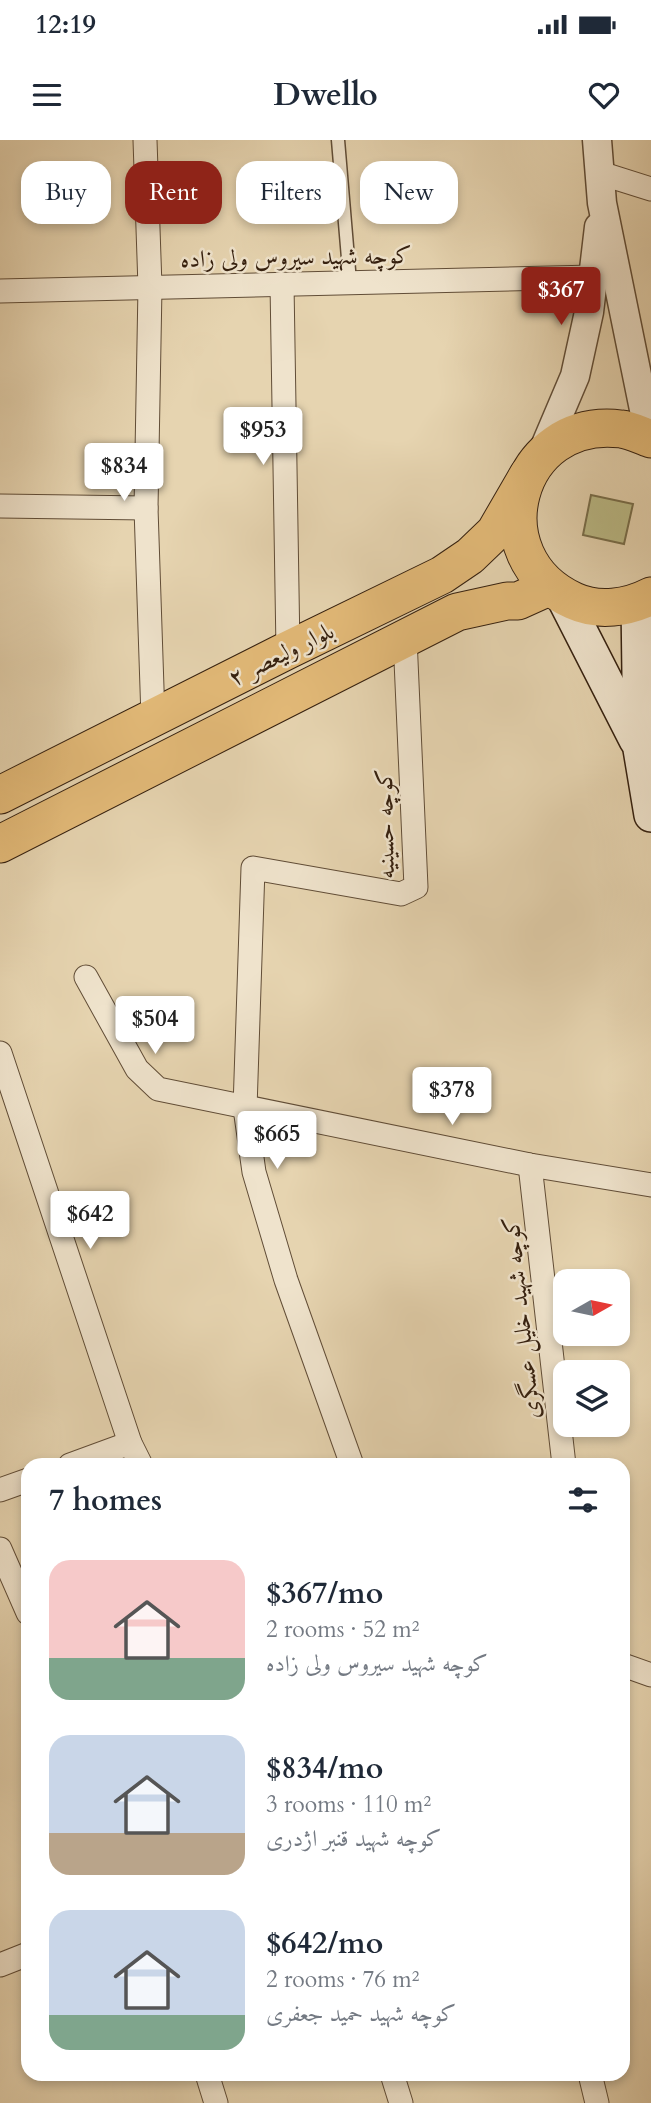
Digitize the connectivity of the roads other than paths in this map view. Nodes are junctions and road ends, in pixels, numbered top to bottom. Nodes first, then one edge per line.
1 (145, 140) edge
2 (338, 140) edge
3 (597, 140) edge
4 (600, 173) junction
5 (651, 190) edge
6 (602, 203) junction
7 (593, 277) junction
8 (350, 282) junction
9 (282, 284) junction
10 (150, 287) junction
11 (0, 291) edge
12 (651, 439) edge
13 (534, 466) junction
14 (0, 506) edge
15 (146, 508) junction
16 (487, 539) junction
17 (543, 594) junction
18 (647, 598) edge
19 (405, 638) junction
20 (288, 650) junction
21 (153, 718) junction
22 (640, 749) junction
23 (0, 795) edge
24 (651, 815) edge
25 (0, 844) edge
26 (86, 977) dead end
27 (0, 1053) edge
28 (245, 1108) junction
29 (530, 1165) junction
30 (651, 1185) edge
31 (130, 1443) junction
32 (89, 1458) edge
33 (138, 1458) edge
34 (350, 1458) edge
35 (563, 1458) edge
36 (21, 1482) edge
37 (0, 1490) edge
38 (0, 1549) edge
39 (21, 1597) edge
40 (630, 1668) edge
41 (651, 1675) edge
42 (21, 1957) edge
43 (0, 1965) edge
44 (210, 2081) edge
45 (395, 2081) edge
46 (592, 2081) edge
47 (216, 2103) edge
48 (401, 2103) edge
49 (597, 2103) edge

1 - 10 street
2 - 8 lane
3 - 4 street
4 - 5 street
4 - 6 street
6 - 7 street
6 - 12 street
7 - 8 street, کوچه شهید سیروس ولی زاده
7 - 13 street
8 - 9 street, کوچه شهید سیروس ولی زاده
9 - 10 street, کوچه شهید سیروس ولی زاده
9 - 20 street
10 - 11 street, کوچه شهید سیروس ولی زاده
10 - 15 street
12 - 13 main road
13 - 16 main road, بلوار ولیعصر ۲
13 - 17 main road
14 - 15 street
15 - 21 street
16 - 17 main road
16 - 20 main road, بلوار ولیعصر ۲
17 - 18 main road
17 - 19 main road, بلوار ولیعصر ۲
17 - 22 main road
18 - 22 main road
19 - 25 main road, بلوار ولیعصر ۲
19 - 28 street, کوچه حسینیه
20 - 21 main road, بلوار ولیعصر ۲
21 - 23 main road, بلوار ولیعصر ۲
22 - 24 main road
26 - 28 street
27 - 31 street
28 - 29 street
28 - 34 street
29 - 30 street
29 - 35 street, کوچه شهید خلیل عسگری
31 - 32 street
31 - 33 street
36 - 37 street
38 - 39 street
40 - 41 street
42 - 43 street
44 - 47 street
45 - 48 street
46 - 49 street

